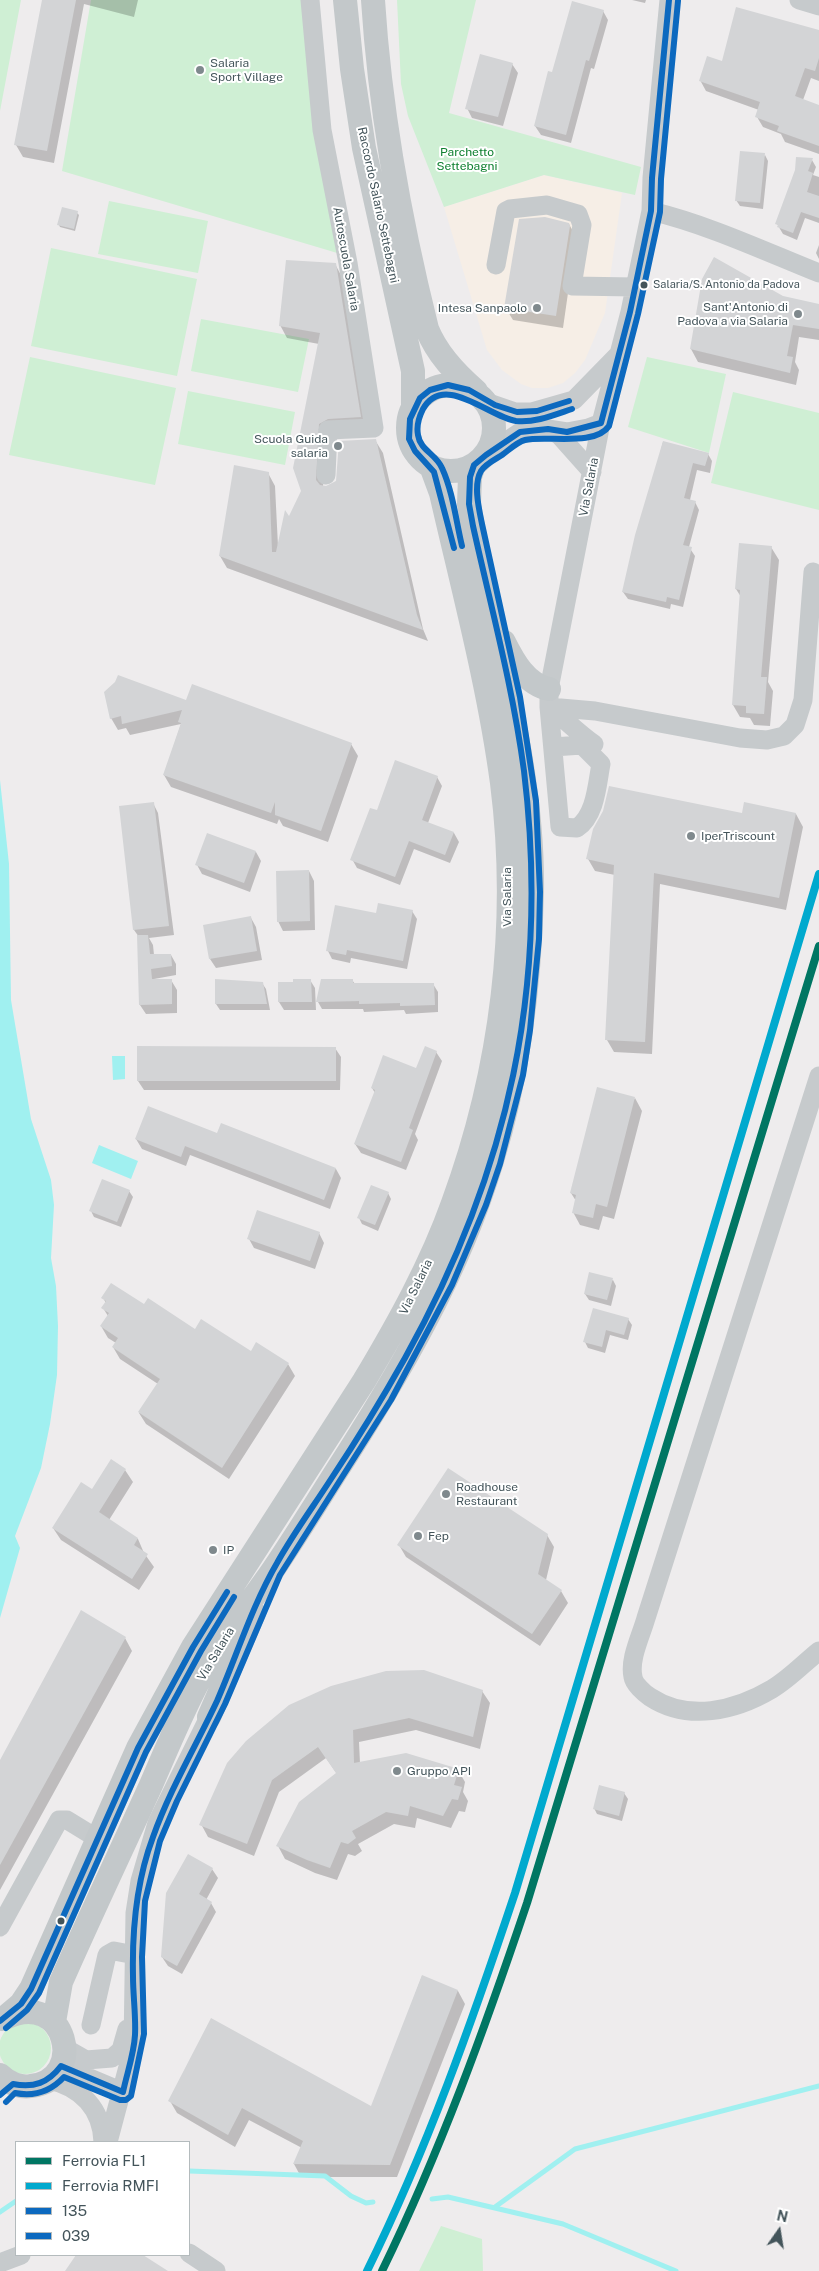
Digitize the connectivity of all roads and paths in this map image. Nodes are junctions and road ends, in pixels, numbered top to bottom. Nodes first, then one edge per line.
1 (310, 0) edge
2 (346, 0) edge
3 (373, 0) edge
4 (669, 0) edge
5 (799, 0) edge
6 (819, 6) edge
7 (651, 211) junction
8 (496, 265) dead end
9 (819, 273) edge
10 (635, 287) junction
11 (619, 353) junction
12 (481, 397) junction
13 (413, 409) junction
14 (601, 423) junction
15 (548, 429) junction
16 (480, 460) junction
17 (431, 466) junction
18 (592, 472) junction
19 (326, 475) dead end
20 (813, 572) dead end
21 (493, 619) junction
22 (549, 698) junction
23 (588, 745) junction
24 (553, 746) junction
25 (819, 1076) edge
26 (273, 1569) junction
27 (819, 1651) edge
28 (209, 1717) joint
29 (98, 1839) junction
30 (0, 1927) edge
31 (134, 1955) junction
32 (134, 1996) junction
33 (1, 2020) edge
34 (54, 2022) junction
35 (91, 2025) dead end
36 (58, 2065) junction
37 (4, 2084) edge
38 (123, 2092) junction
39 (103, 2141) edge
40 (108, 2141) edge
41 (190, 2254) edge
42 (18, 2256) edge
43 (0, 2263) edge
44 (216, 2271) edge

1 - 19 street, Autoscuola Salaria
2 - 13 main road, Raccordo Salario Settebagni
3 - 12 main road, Raccordo Salario Settebagni
4 - 7 street, Via Salaria
5 - 6 street
7 - 9 street
7 - 10 street, Via Salaria
8 - 10 street
10 - 11 street, Via Salaria
11 - 12 street
11 - 14 street, Via Salaria
12 - 13 main road
12 - 16 main road
13 - 17 main road
14 - 15 street
14 - 18 street, Via Salaria
15 - 16 street
15 - 18 street
16 - 17 main road
16 - 21 main road, Via Salaria
17 - 29 main road, Via Salaria
18 - 22 street, Via Salaria
20 - 22 street
21 - 22 main road
21 - 26 main road, Via Salaria
22 - 23 street
22 - 24 street, Via Salaria
23 - 24 street
23 - 24 street, Via Salaria
25 - 27 street
26 - 28 main road
26 - 34 main road, Via Salaria
28 - 31 street
29 - 30 street
29 - 33 main road, Via Salaria
31 - 32 street
31 - 35 street
32 - 36 street
32 - 38 street
33 - 34 main road
34 - 36 main road
36 - 37 main road
36 - 38 street
36 - 39 street
38 - 40 street
41 - 44 street
42 - 43 street

